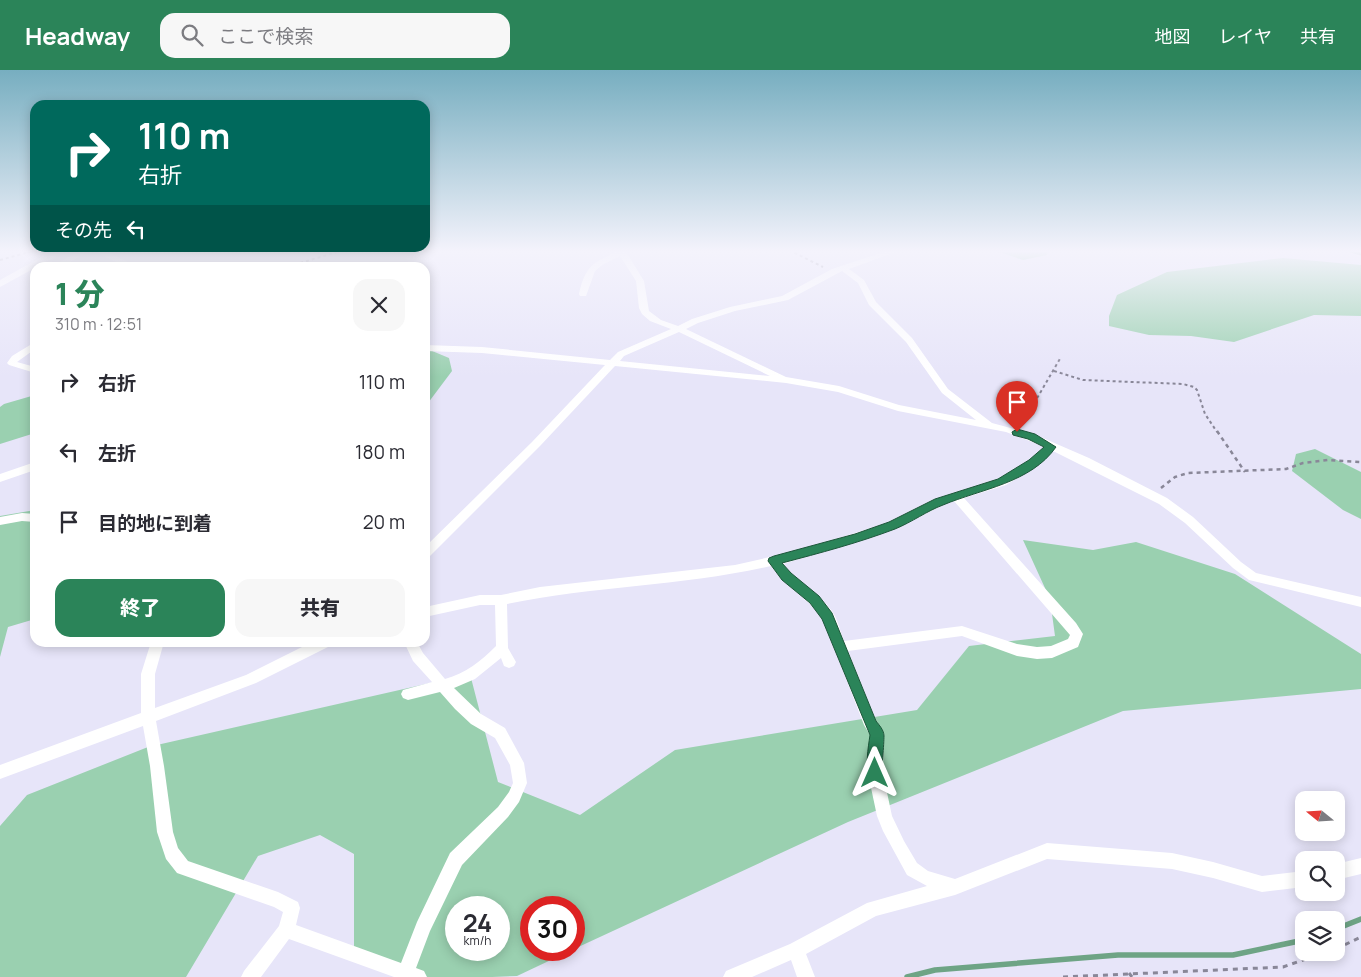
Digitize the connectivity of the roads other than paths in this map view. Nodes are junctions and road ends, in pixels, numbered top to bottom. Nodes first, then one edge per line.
1 (644, 292) edge
2 (795, 292) edge
3 (866, 292) edge
4 (679, 329) junction
5 (30, 348) edge
6 (430, 348) edge
7 (611, 363) junction
8 (30, 368) edge
9 (786, 380) junction
10 (992, 426) junction
11 (1051, 447) junction
12 (30, 468) edge
13 (0, 478) edge
14 (957, 497) junction
15 (30, 518) edge
16 (0, 521) edge
17 (430, 549) edge
18 (774, 561) junction
19 (501, 600) junction
20 (1361, 602) edge
21 (430, 611) edge
22 (156, 647) edge
23 (315, 647) edge
24 (413, 647) edge
25 (840, 647) junction
26 (502, 648) junction
27 (509, 662) dead end
28 (444, 685) junction
29 (408, 694) dead end
30 (148, 717) junction
31 (0, 772) edge
32 (1361, 866) edge
33 (1345, 870) edge
34 (1295, 880) edge
35 (955, 888) junction
36 (286, 930) junction
37 (796, 950) junction
38 (412, 975) edge
39 (250, 977) edge
40 (732, 977) edge
41 (806, 977) edge

1 - 4 street
2 - 4 street
3 - 10 street
4 - 7 street
4 - 9 street
5 - 8 street
6 - 7 street
7 - 9 street
7 - 17 street
9 - 10 street
10 - 11 street
11 - 14 street
11 - 20 street
12 - 13 street
14 - 18 street
14 - 25 street
15 - 16 street
18 - 19 street
18 - 25 street
19 - 21 street
19 - 26 street
22 - 30 street
23 - 30 street
24 - 28 street
25 - 35 street
26 - 27 street
26 - 28 street
28 - 29 street
28 - 38 street
30 - 31 street
30 - 36 street
32 - 33 street
34 - 35 street
35 - 37 street
36 - 38 street
36 - 39 street
37 - 40 street
37 - 41 street

